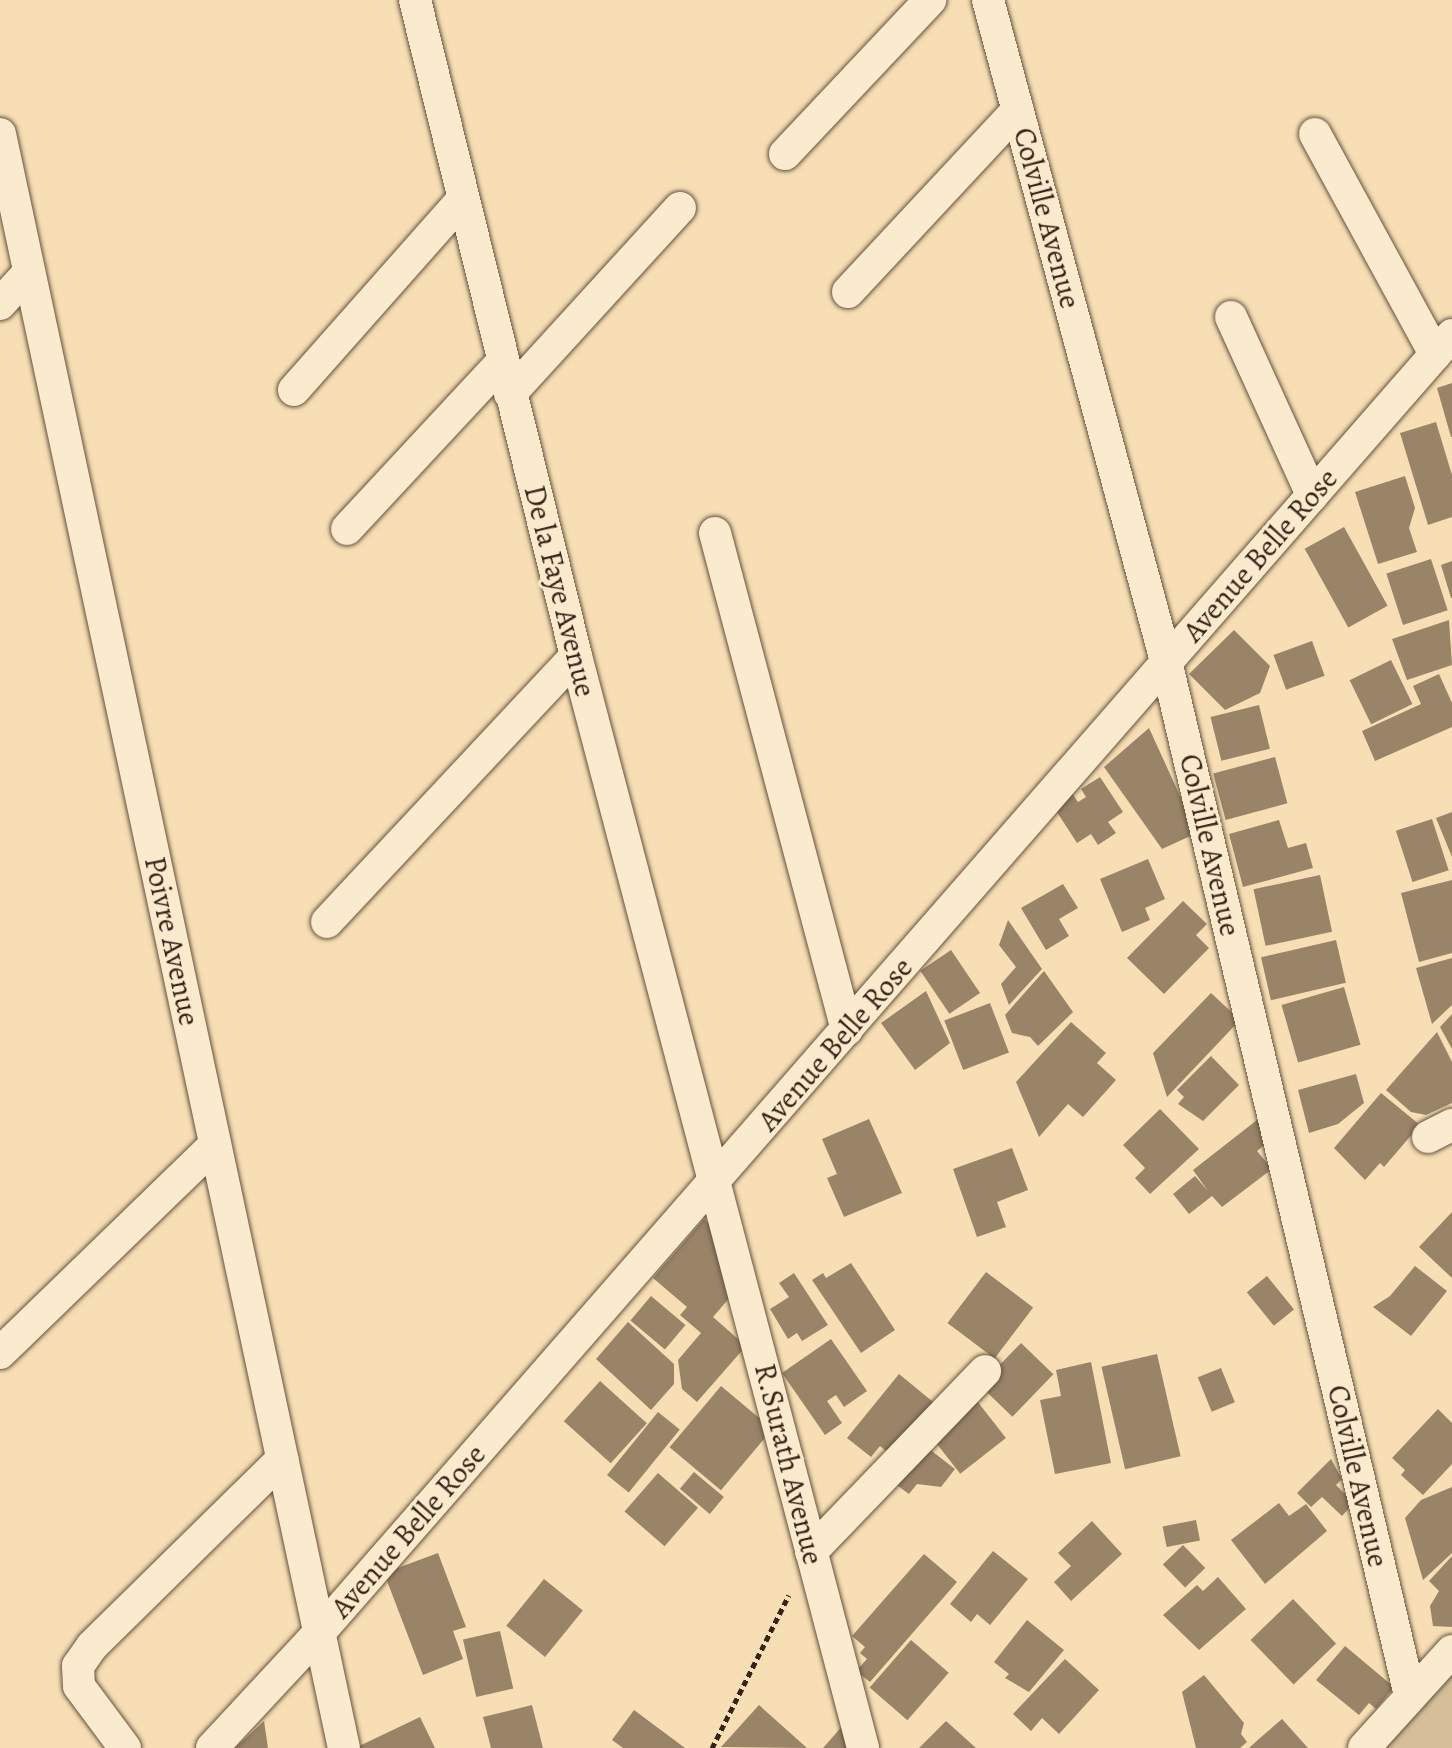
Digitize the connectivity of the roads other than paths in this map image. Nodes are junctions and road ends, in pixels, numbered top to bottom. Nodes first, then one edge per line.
1 (415, 0) edge
2 (930, 0) edge
3 (988, 0) edge
4 (1018, 110) junction
5 (0, 134) edge
6 (1315, 134) dead end
7 (785, 154) dead end
8 (463, 199) junction
9 (680, 208) dead end
10 (29, 272) junction
11 (848, 292) dead end
12 (0, 304) edge
13 (1231, 317) dead end
14 (1444, 344) edge
15 (502, 362) junction
16 (294, 390) dead end
17 (510, 394) junction
18 (1312, 495) junction
19 (347, 529) dead end
20 (715, 533) dead end
21 (576, 656) junction
22 (1166, 661) junction
23 (327, 922) dead end
24 (847, 1030) junction
25 (215, 1145) junction
26 (717, 1179) junction
27 (0, 1353) edge
28 (985, 1371) dead end
29 (282, 1459) junction
30 (811, 1552) junction
31 (319, 1633) junction
32 (1452, 1651) edge
33 (1410, 1696) junction
34 (125, 1748) edge
35 (212, 1748) edge
36 (344, 1748) edge
37 (863, 1748) edge
38 (1364, 1748) edge

1 - 8 street, De la Faye Avenue
2 - 7 street
3 - 4 street, Colville Avenue
4 - 11 street
4 - 22 street, Colville Avenue
5 - 10 street, Poivre Avenue
6 - 14 street
8 - 15 street, De la Faye Avenue
8 - 16 street
9 - 17 street
10 - 12 street
10 - 25 street, Poivre Avenue
13 - 18 street
14 - 18 street, Avenue Belle Rose
15 - 17 street, De la Faye Avenue
15 - 19 street
17 - 21 street, De la Faye Avenue
18 - 22 street, Avenue Belle Rose
20 - 24 street
21 - 23 street
21 - 26 street, De la Faye Avenue
22 - 24 street, Avenue Belle Rose
22 - 33 street, Colville Avenue
24 - 26 street, Avenue Belle Rose
25 - 27 street
25 - 29 street, Poivre Avenue
26 - 30 street, R.Surath Avenue
26 - 31 street, Avenue Belle Rose
28 - 30 street
29 - 31 street, Poivre Avenue
29 - 34 street
30 - 37 street, R.Surath Avenue
31 - 35 street, Avenue Belle Rose
31 - 36 street, Poivre Avenue
32 - 33 street
33 - 38 street

